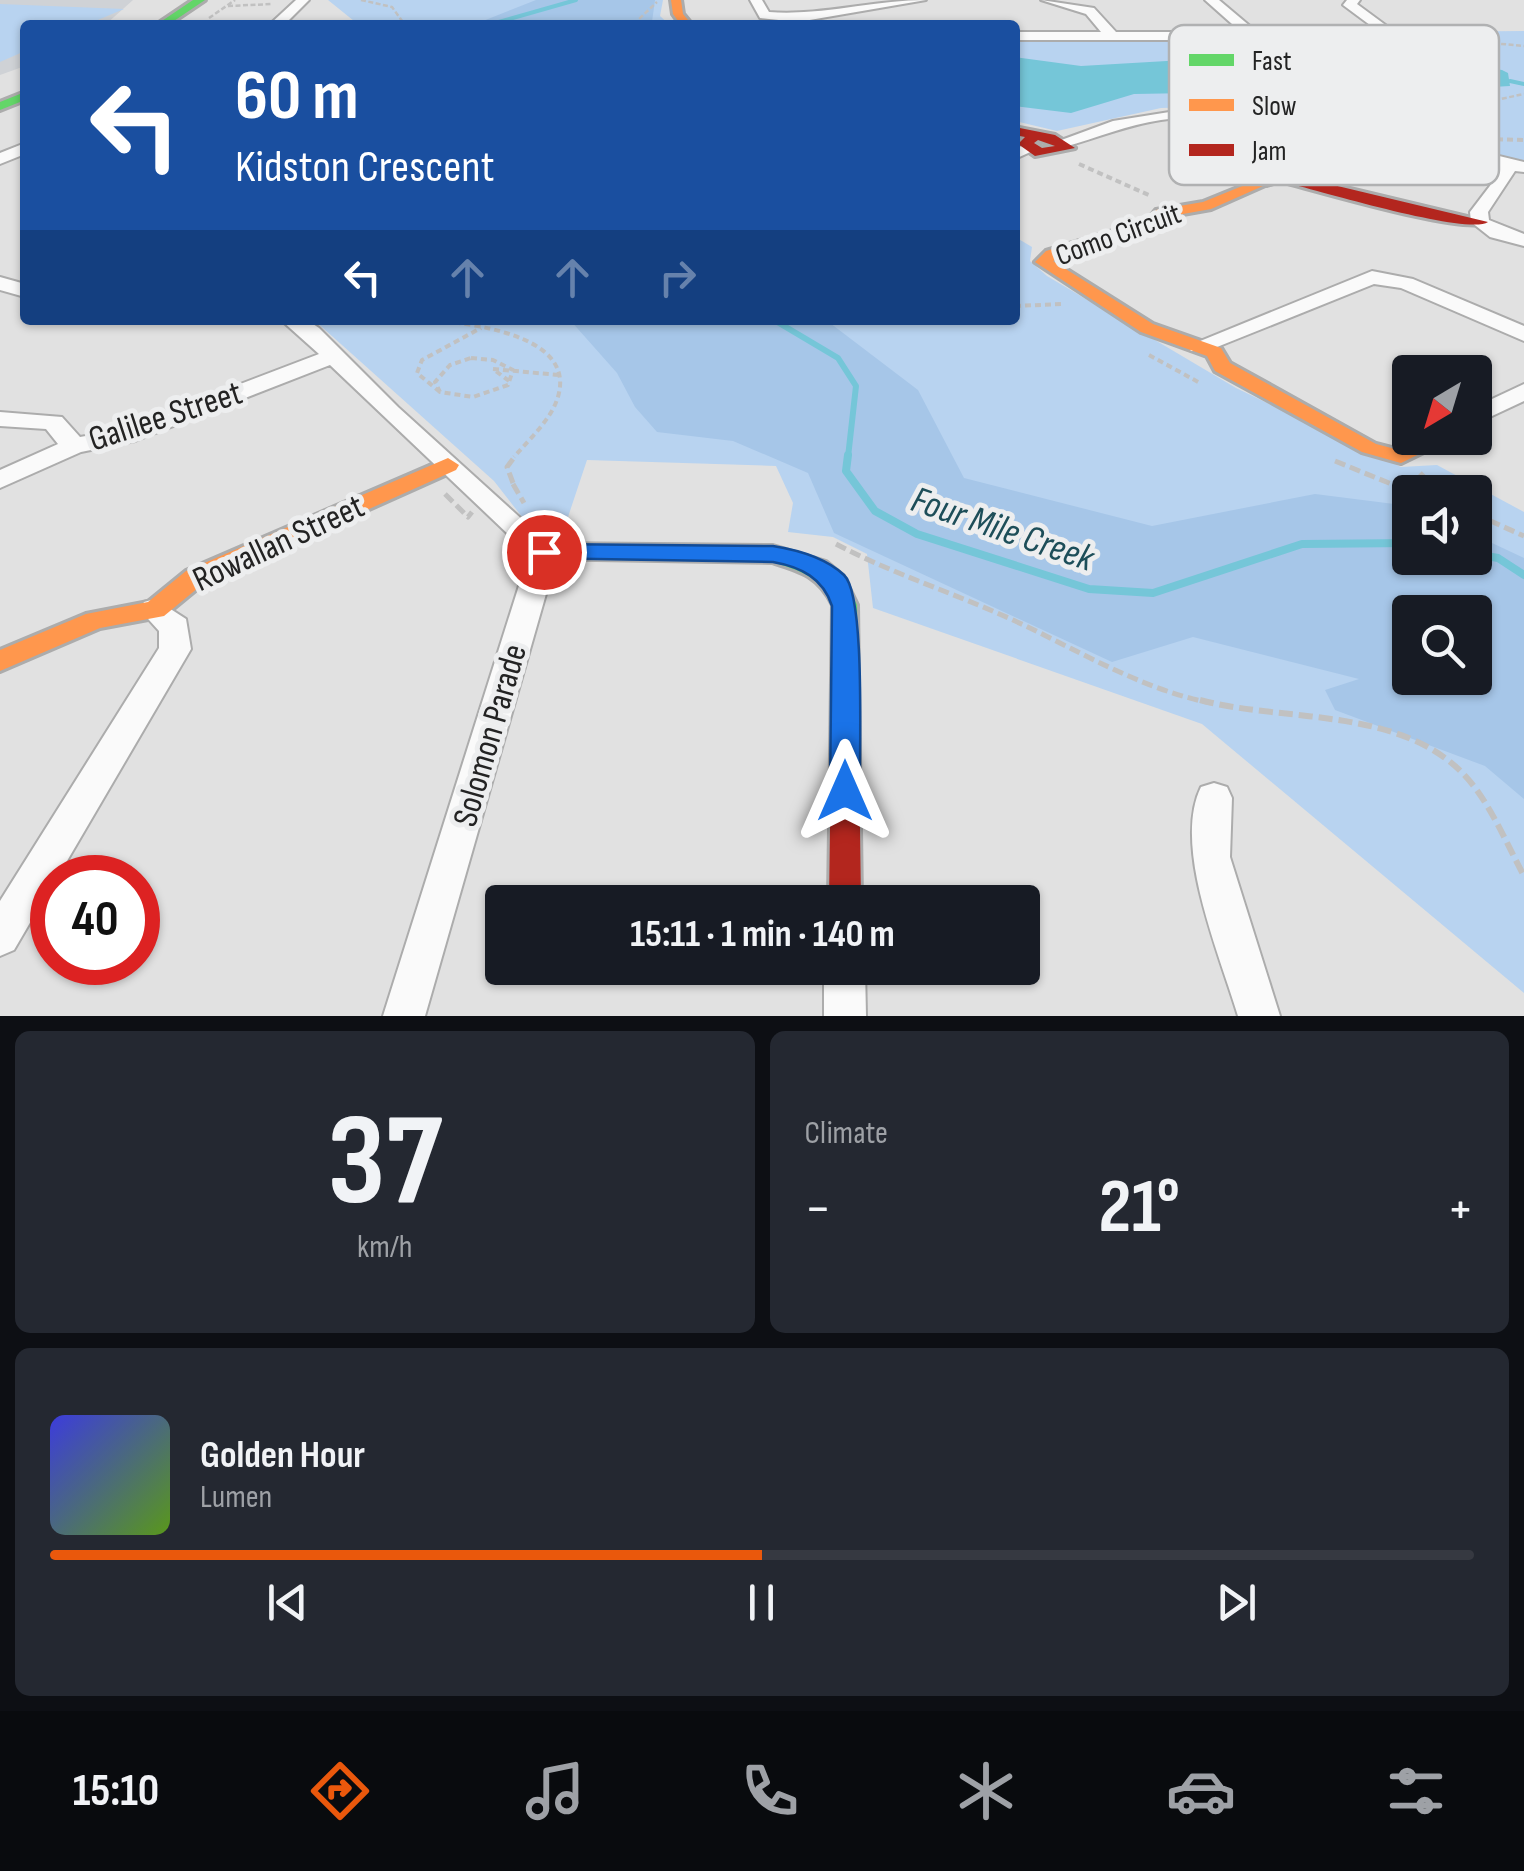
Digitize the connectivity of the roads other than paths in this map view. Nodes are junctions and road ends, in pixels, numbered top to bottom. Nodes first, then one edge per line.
1 (200, 0) edge
2 (756, 0) edge
3 (920, 0) edge
4 (1047, 0) edge
5 (1210, 0) edge
6 (1354, 0) edge
7 (302, 2) edge
8 (224, 3) edge
9 (275, 4) road end
10 (168, 20) edge
11 (191, 20) edge
12 (282, 20) edge
13 (1241, 25) edge
14 (1378, 25) edge
15 (1111, 35) junction
16 (1169, 35) edge
17 (1020, 36) edge
18 (1169, 114) edge
19 (1023, 143) edge
20 (1067, 150) joint
21 (1514, 165) edge
22 (1257, 185) edge
23 (1314, 185) edge
24 (1480, 222) junction
25 (1524, 240) edge
26 (298, 325) edge
27 (1524, 334) edge
28 (1199, 346) junction
29 (333, 356) junction
30 (1524, 391) edge
31 (1492, 408) edge
32 (0, 419) edge
33 (74, 446) junction
34 (1392, 455) edge
35 (448, 465) junction
36 (0, 480) edge
37 (544, 552) junction
38 (155, 610) junction
39 (0, 660) edge
40 (1214, 798) dead end
41 (845, 885) edge
42 (0, 937) edge
43 (845, 985) edge
44 (404, 1016) edge
45 (845, 1016) edge
46 (1260, 1016) edge

1 - 10 street
2 - 3 street
4 - 15 street
5 - 13 street
6 - 14 street
7 - 9 street
7 - 12 street
8 - 11 street
15 - 16 street
15 - 17 street
18 - 20 street
19 - 20 street
21 - 24 street
22 - 28 street, Como Circuit
23 - 24 street, Como Circuit
24 - 25 street
26 - 29 street
27 - 28 street
28 - 34 street, Como Circuit
29 - 33 street, Galilee Street
29 - 35 street
30 - 31 street
32 - 33 street
33 - 36 street, Galilee Street
35 - 37 street
35 - 38 street, Rowallan Street
37 - 41 street
37 - 44 street, Solomon Parade
38 - 39 street, Rowallan Street
38 - 42 street
40 - 46 street
43 - 45 street

